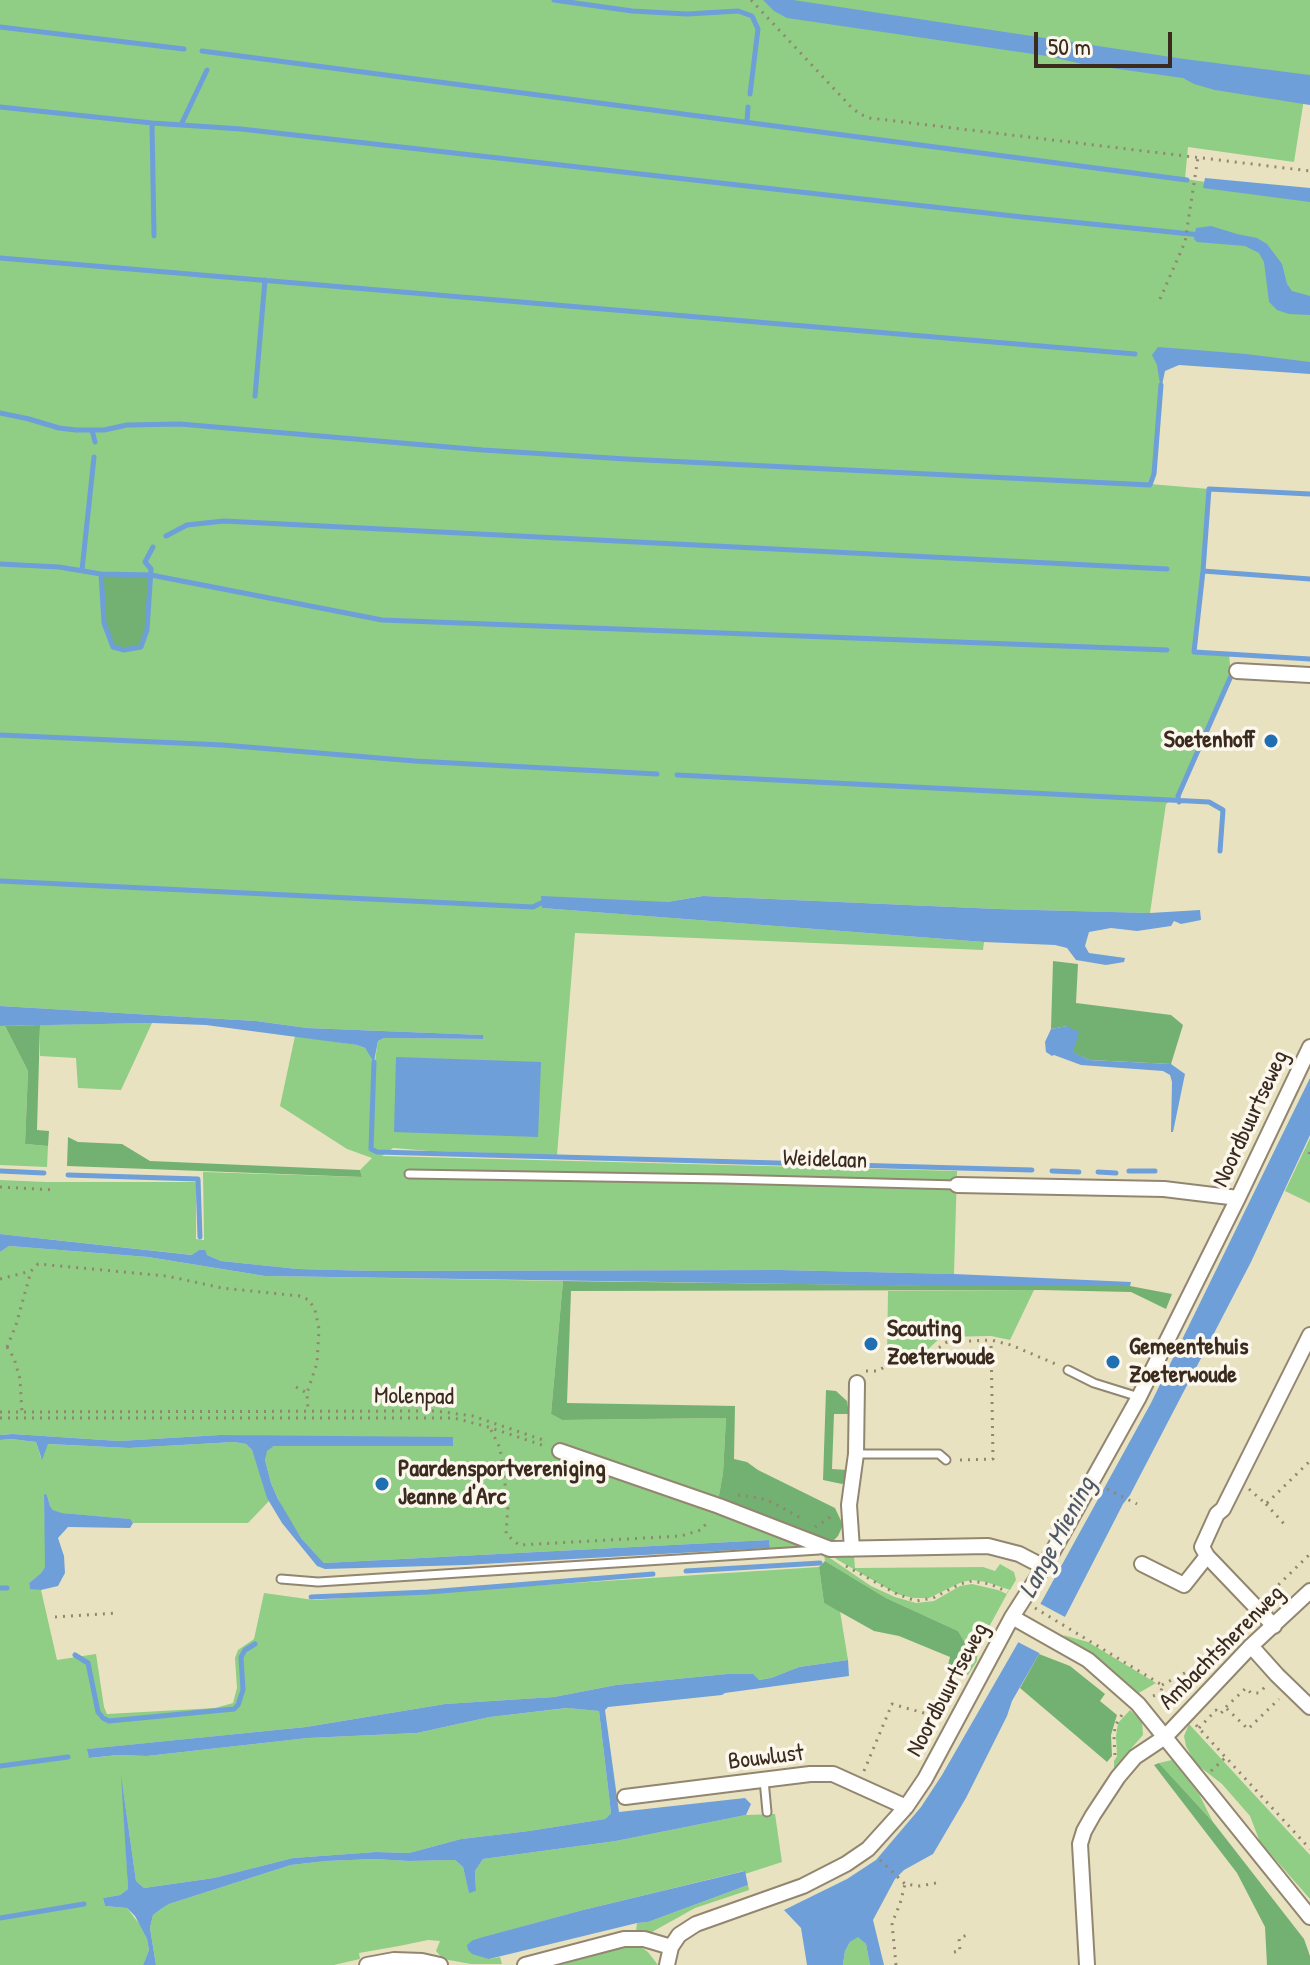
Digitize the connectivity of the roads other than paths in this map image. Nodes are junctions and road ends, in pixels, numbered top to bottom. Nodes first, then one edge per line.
1 (1237, 671) dead end
2 (1310, 675) edge
3 (1310, 1047) edge
4 (409, 1174) dead end
5 (957, 1185) joint
6 (1238, 1198) junction
7 (1310, 1335) edge
8 (1068, 1370) road end
9 (857, 1383) road end
10 (1139, 1397) junction
11 (557, 1447) road end
12 (856, 1454) junction
13 (946, 1460) road end
14 (830, 1549) junction
15 (852, 1549) junction
16 (1207, 1556) junction
17 (1142, 1564) dead end
18 (1044, 1567) junction
19 (281, 1579) dead end
20 (1310, 1591) edge
21 (1016, 1619) junction
22 (1274, 1626) junction
23 (1251, 1646) junction
24 (1310, 1707) edge
25 (1165, 1737) junction
26 (764, 1780) junction
27 (625, 1797) dead end
28 (906, 1807) junction
29 (767, 1812) dead end
30 (1310, 1917) edge
31 (671, 1947) junction
32 (367, 1965) edge
33 (440, 1965) edge
34 (525, 1965) edge
35 (667, 1965) edge
36 (1087, 1965) edge

1 - 2 street
3 - 6 street, Noordbuurtseweg
4 - 5 lane, Weidelaan
5 - 6 street, Weidelaan
6 - 10 street, Noordbuurtseweg
7 - 16 street
8 - 10 lane
9 - 12 street
10 - 18 street, Noordbuurtseweg
11 - 14 street
12 - 13 lane
12 - 15 street
14 - 15 street
14 - 19 lane
15 - 18 street
16 - 17 street
16 - 22 street
18 - 21 street, Noordbuurtseweg
20 - 22 street, Ambachtsherenweg
21 - 25 street
21 - 28 street, Noordbuurtseweg
22 - 23 street, Ambachtsherenweg
23 - 24 street
23 - 25 street, Ambachtsherenweg
25 - 30 street
25 - 36 street, Ambachtsherenweg
26 - 27 street, Bouwlust
26 - 28 street, Bouwlust
26 - 29 lane
28 - 31 street, Noordbuurtseweg
31 - 34 street
31 - 35 street
32 - 33 street

